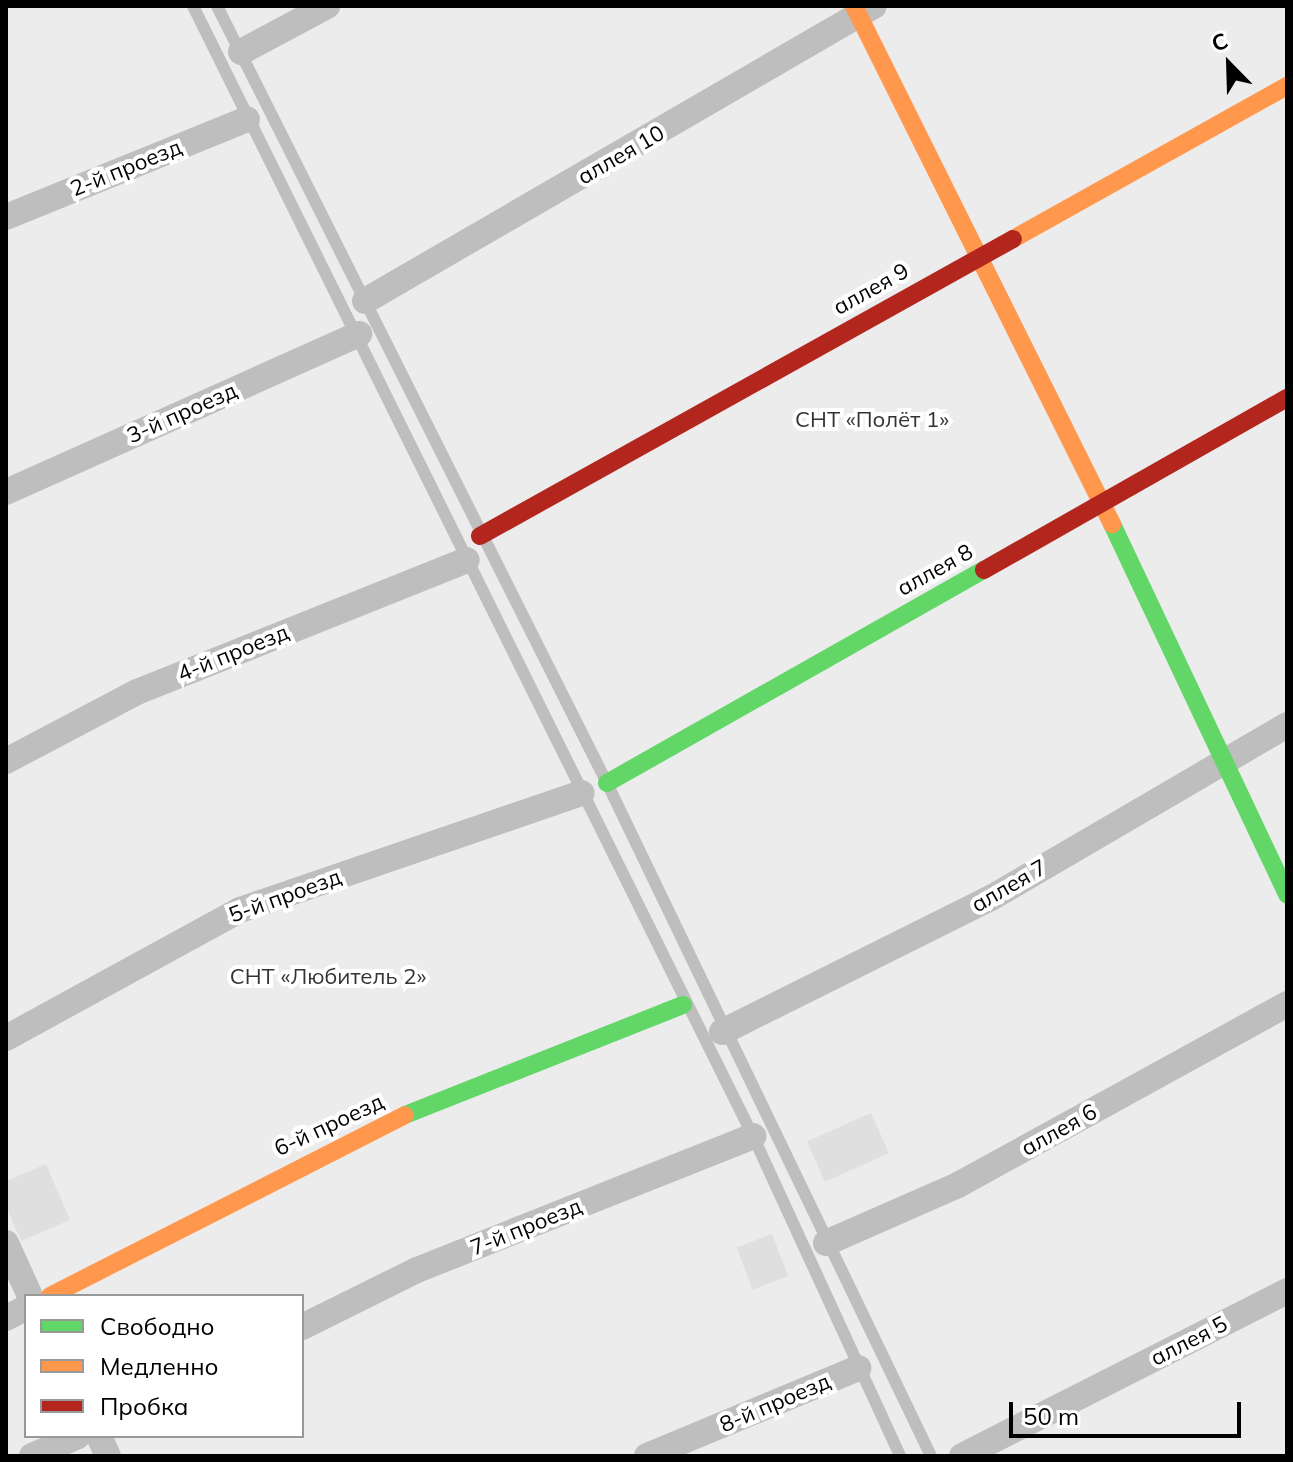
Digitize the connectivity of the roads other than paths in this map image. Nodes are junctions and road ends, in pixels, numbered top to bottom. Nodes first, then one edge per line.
1 (193, 6) edge
2 (217, 6) edge
3 (327, 6) edge
4 (862, 9) edge
5 (241, 52) junction
6 (1287, 86) edge
7 (247, 119) junction
8 (6, 217) edge
9 (979, 256) junction
10 (365, 301) junction
11 (359, 334) junction
12 (1287, 398) edge
13 (6, 492) edge
14 (1102, 503) junction
15 (480, 536) junction
16 (467, 560) junction
17 (1287, 725) edge
18 (6, 761) edge
19 (1220, 761) junction
20 (607, 783) junction
21 (582, 793) junction
22 (1287, 895) edge
23 (1287, 1004) edge
24 (683, 1005) junction
25 (722, 1032) junction
26 (6, 1038) edge
27 (753, 1136) junction
28 (6, 1243) edge
29 (826, 1243) junction
30 (1287, 1291) edge
31 (29, 1294) edge
32 (54, 1294) edge
33 (24, 1309) edge
34 (6, 1318) edge
35 (304, 1326) edge
36 (858, 1368) junction
37 (73, 1438) edge
38 (32, 1456) edge
39 (647, 1456) edge
40 (900, 1456) edge
41 (931, 1456) edge
42 (962, 1456) edge

1 - 7 lane
2 - 5 lane
3 - 5 street
4 - 9 street
4 - 10 street, аллея 10
5 - 10 lane
6 - 9 street, аллея 9
7 - 8 street, 2-й проезд
7 - 11 lane
9 - 14 street
9 - 15 street, аллея 9
10 - 15 lane
11 - 13 street, 3-й проезд
11 - 16 lane
12 - 14 street, аллея 8
14 - 19 street
14 - 20 street, аллея 8
15 - 20 lane
16 - 18 street, 4-й проезд
16 - 21 lane
17 - 19 street, аллея 7
19 - 22 street
19 - 25 street, аллея 7
20 - 25 lane
21 - 24 lane
21 - 26 street, 5-й проезд
23 - 29 street, аллея 6
24 - 27 lane
24 - 32 street, 6-й проезд
25 - 29 lane
27 - 35 street, 7-й проезд
27 - 36 lane
28 - 31 street
29 - 41 lane
30 - 42 street, аллея 5
33 - 34 street
36 - 39 street, 8-й проезд
36 - 40 lane
37 - 38 street

